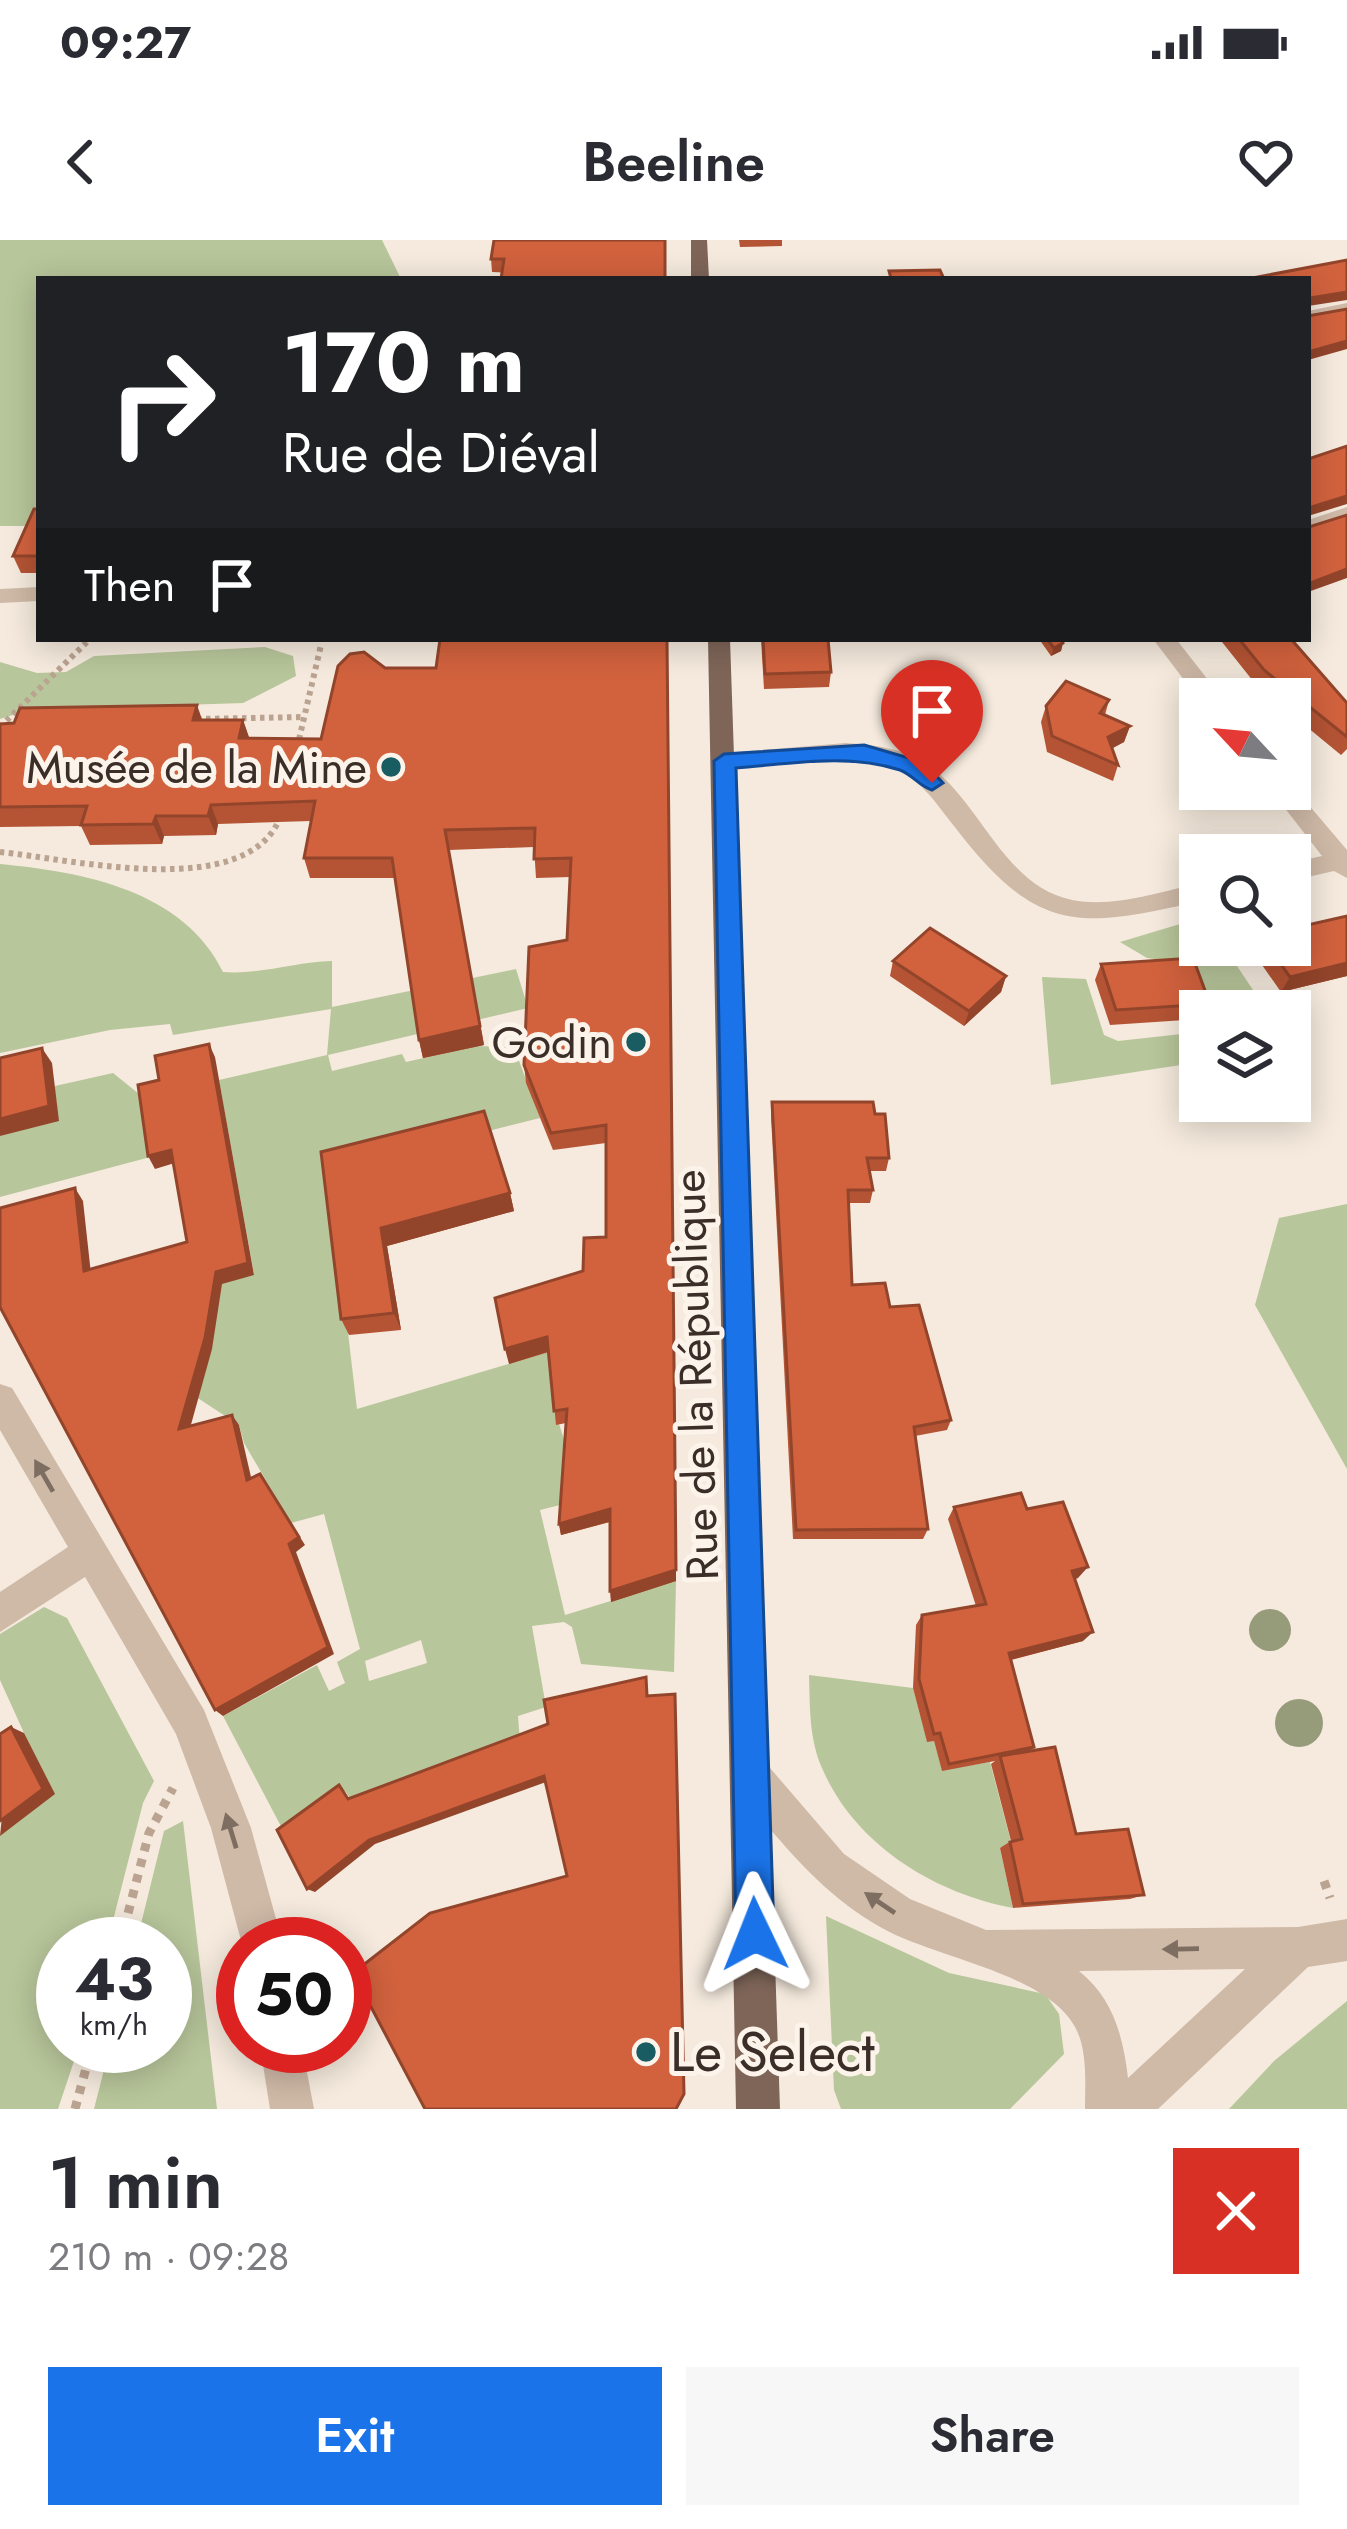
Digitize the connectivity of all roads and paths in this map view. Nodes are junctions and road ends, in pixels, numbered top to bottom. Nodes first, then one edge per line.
1 (699, 240) edge
2 (700, 276) edge
3 (1347, 308) edge
4 (1311, 315) edge
5 (1347, 513) edge
6 (1311, 526) edge
7 (36, 594) edge
8 (0, 596) edge
9 (87, 642) edge
10 (719, 642) edge
11 (1166, 642) edge
12 (321, 644) dead end
13 (1195, 678) edge
14 (304, 717) junction
15 (194, 719) edge
16 (23, 722) edge
17 (2, 724) edge
18 (724, 761) junction
19 (293, 763) edge
20 (282, 809) edge
21 (1300, 810) edge
22 (0, 852) edge
23 (1344, 863) edge
24 (1311, 868) edge
25 (1179, 896) edge
26 (0, 1399) edge
27 (88, 1554) junction
28 (0, 1615) edge
29 (750, 1775) junction
30 (166, 1793) dead end
31 (127, 1917) edge
32 (255, 1917) edge
33 (1347, 1940) edge
34 (1298, 1948) junction
35 (986, 1951) junction
36 (85, 2073) edge
37 (286, 2073) edge
38 (76, 2109) edge
39 (292, 2109) edge
40 (758, 2109) edge
41 (1107, 2109) edge
42 (1126, 2109) edge

1 - 2 main road
3 - 4 street
5 - 6 street
7 - 8 street
9 - 17 path
10 - 18 main road, Rue de la République
11 - 13 street
12 - 14 path
14 - 15 path
14 - 19 path
16 - 17 path
18 - 25 street
18 - 29 main road, Rue de la République
20 - 22 path
21 - 23 street
23 - 24 street
27 -> 26 street
27 - 28 street
32 -> 27 street
35 -> 29 street
29 - 40 main road, Rue de la République
30 - 31 path
33 - 34 street
34 -> 35 street
34 - 42 street
35 - 41 street
36 - 38 path
37 - 39 street

